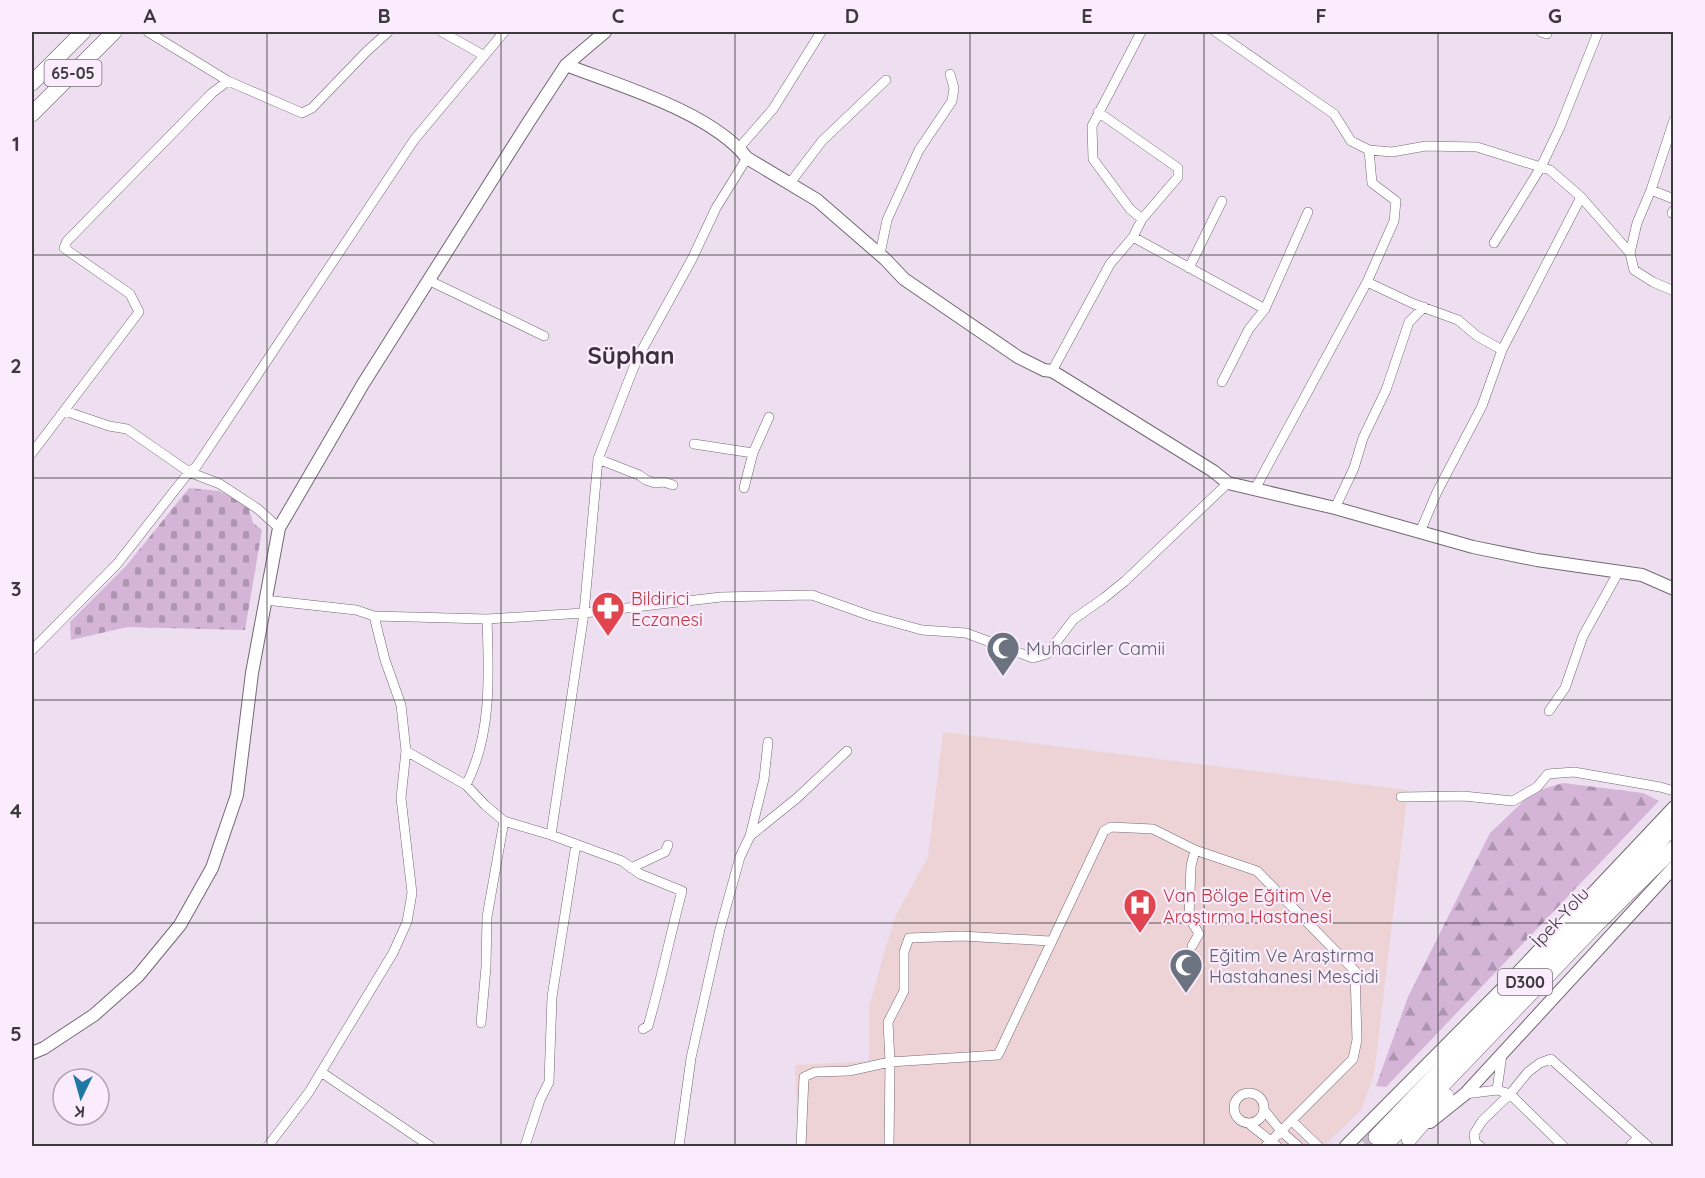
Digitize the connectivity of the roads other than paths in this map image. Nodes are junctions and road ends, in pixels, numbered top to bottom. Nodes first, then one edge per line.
1 (83, 32) edge
2 (114, 32) edge
3 (148, 32) edge
4 (388, 32) edge
5 (442, 32) edge
6 (504, 32) edge
7 (605, 32) edge
8 (821, 32) edge
9 (1141, 32) edge
10 (1216, 32) edge
11 (1598, 32) edge
12 (483, 55) junction
13 (566, 65) junction
14 (950, 74) dead end
15 (886, 80) dead end
16 (228, 81) junction
17 (32, 83) edge
18 (1098, 112) junction
19 (32, 114) edge
20 (1674, 120) edge
21 (1369, 150) junction
22 (743, 153) junction
23 (1541, 167) junction
24 (790, 183) junction
25 (1651, 190) junction
26 (1581, 197) junction
27 (1674, 199) edge
28 (1222, 201) dead end
29 (1308, 212) dead end
30 (1142, 219) junction
31 (1133, 237) junction
32 (1494, 243) dead end
33 (1630, 253) junction
34 (880, 254) junction
35 (1189, 268) junction
36 (428, 280) junction
37 (1367, 282) junction
38 (1674, 291) edge
39 (1424, 307) junction
40 (1265, 309) junction
41 (544, 336) dead end
42 (1502, 351) junction
43 (1052, 371) junction
44 (1222, 382) dead end
45 (65, 411) junction
46 (769, 417) dead end
47 (694, 444) dead end
48 (32, 453) edge
49 (753, 453) junction
50 (598, 459) junction
51 (189, 472) junction
52 (1228, 483) junction
53 (673, 485) dead end
54 (744, 488) dead end
55 (1255, 489) junction
56 (1335, 508) junction
57 (279, 528) junction
58 (1420, 532) junction
59 (1619, 571) junction
60 (1674, 589) edge
61 (265, 600) junction
62 (584, 613) junction
63 (374, 616) junction
64 (487, 619) junction
65 (32, 650) edge
66 (1549, 711) dead end
67 (768, 742) dead end
68 (406, 751) junction
69 (847, 751) dead end
70 (466, 785) junction
71 (1674, 791) edge
72 (1401, 797) dead end
73 (1674, 807) edge
74 (504, 821) junction
75 (1674, 826) edge
76 (551, 835) junction
77 (750, 836) junction
78 (576, 844) junction
79 (668, 844) dead end
80 (1196, 850) junction
81 (1672, 856) edge
82 (631, 867) junction
83 (1050, 941) junction
84 (1192, 946) dead end
85 (481, 1023) dead end
86 (643, 1029) dead end
87 (32, 1053) edge
88 (1502, 1054) junction
89 (890, 1062) junction
90 (321, 1072) junction
91 (1497, 1090) junction
92 (1465, 1094) junction
93 (1510, 1094) junction
94 (1264, 1110) junction
95 (1292, 1121) junction
96 (1248, 1123) junction
97 (1281, 1131) junction
98 (1375, 1137) junction
99 (1638, 1137) junction
100 (1406, 1143) edge
101 (1272, 1145) edge
102 (268, 1146) edge
103 (430, 1146) edge
104 (525, 1146) edge
105 (679, 1146) edge
106 (801, 1146) edge
107 (889, 1146) edge
108 (1298, 1146) edge
109 (1318, 1146) edge
110 (1346, 1146) edge
111 (1361, 1146) edge
112 (1480, 1146) edge
113 (1563, 1146) edge
114 (1630, 1146) edge
115 (1648, 1146) edge

1 - 17 highway, 65-05
2 - 19 highway, 65-05
3 - 16 street
4 - 16 street
5 - 12 street
6 - 12 street
7 - 13 street
8 - 22 street
9 - 18 street
10 - 21 street
11 - 23 street
12 - 51 street
13 - 22 street
13 - 36 street
14 - 34 street
15 - 24 street
16 - 45 street
18 - 30 street
18 - 30 street
20 - 25 street
21 - 23 street
21 - 37 street
22 - 24 street
22 - 50 street
23 - 26 street
23 - 32 street
24 - 34 street
25 - 27 street
25 - 33 street
26 - 33 street
26 - 42 street
28 - 35 street
29 - 40 street
30 - 31 street
31 - 35 street
31 - 43 street
33 - 38 street
34 - 43 street
35 - 40 street
36 - 41 street
36 - 57 street
37 - 39 street
37 - 55 street
39 - 42 street
39 - 56 street
40 - 44 street
42 - 58 street
43 - 52 street
45 - 48 street
45 - 51 street
46 - 49 street
47 - 49 street
49 - 54 street
50 - 53 street
50 - 62 street
51 - 57 street
51 - 65 street
52 - 55 street
52 - 62 street
55 - 56 street
56 - 58 street
57 - 61 street
58 - 59 street
59 - 60 street
59 - 66 street
61 - 63 street
61 - 87 street
62 - 64 street
62 - 76 street
63 - 64 street
63 - 68 street
64 - 70 street
67 - 77 street
68 - 70 street
68 - 90 street
69 - 77 street
70 - 74 street
71 - 72 street
73 - 98 street
74 - 76 street
74 - 85 street
75 - 98 highway, İpek Yolu / D300
76 - 78 street
77 - 105 street
78 - 82 street
78 - 104 street
79 - 82 street
80 - 83 street
80 - 84 street
80 - 95 street
81 - 88 street
81 - 98 highway, İpek Yolu / D300
81 - 100 highway
82 - 86 street
83 - 89 street
83 - 89 street
88 - 91 street
88 - 92 street
89 - 106 street
89 - 107 street
90 - 102 street
90 - 103 street
91 - 92 street
91 - 93 street
92 - 100 street
93 - 99 street
93 - 112 street
93 - 113 street
94 - 96 street
94 - 96 street
94 - 97 street
95 - 97 street
95 - 109 street
96 - 101 street
97 - 101 street
97 - 108 street
98 - 110 street
98 - 111 street
99 - 114 street
99 - 115 street

